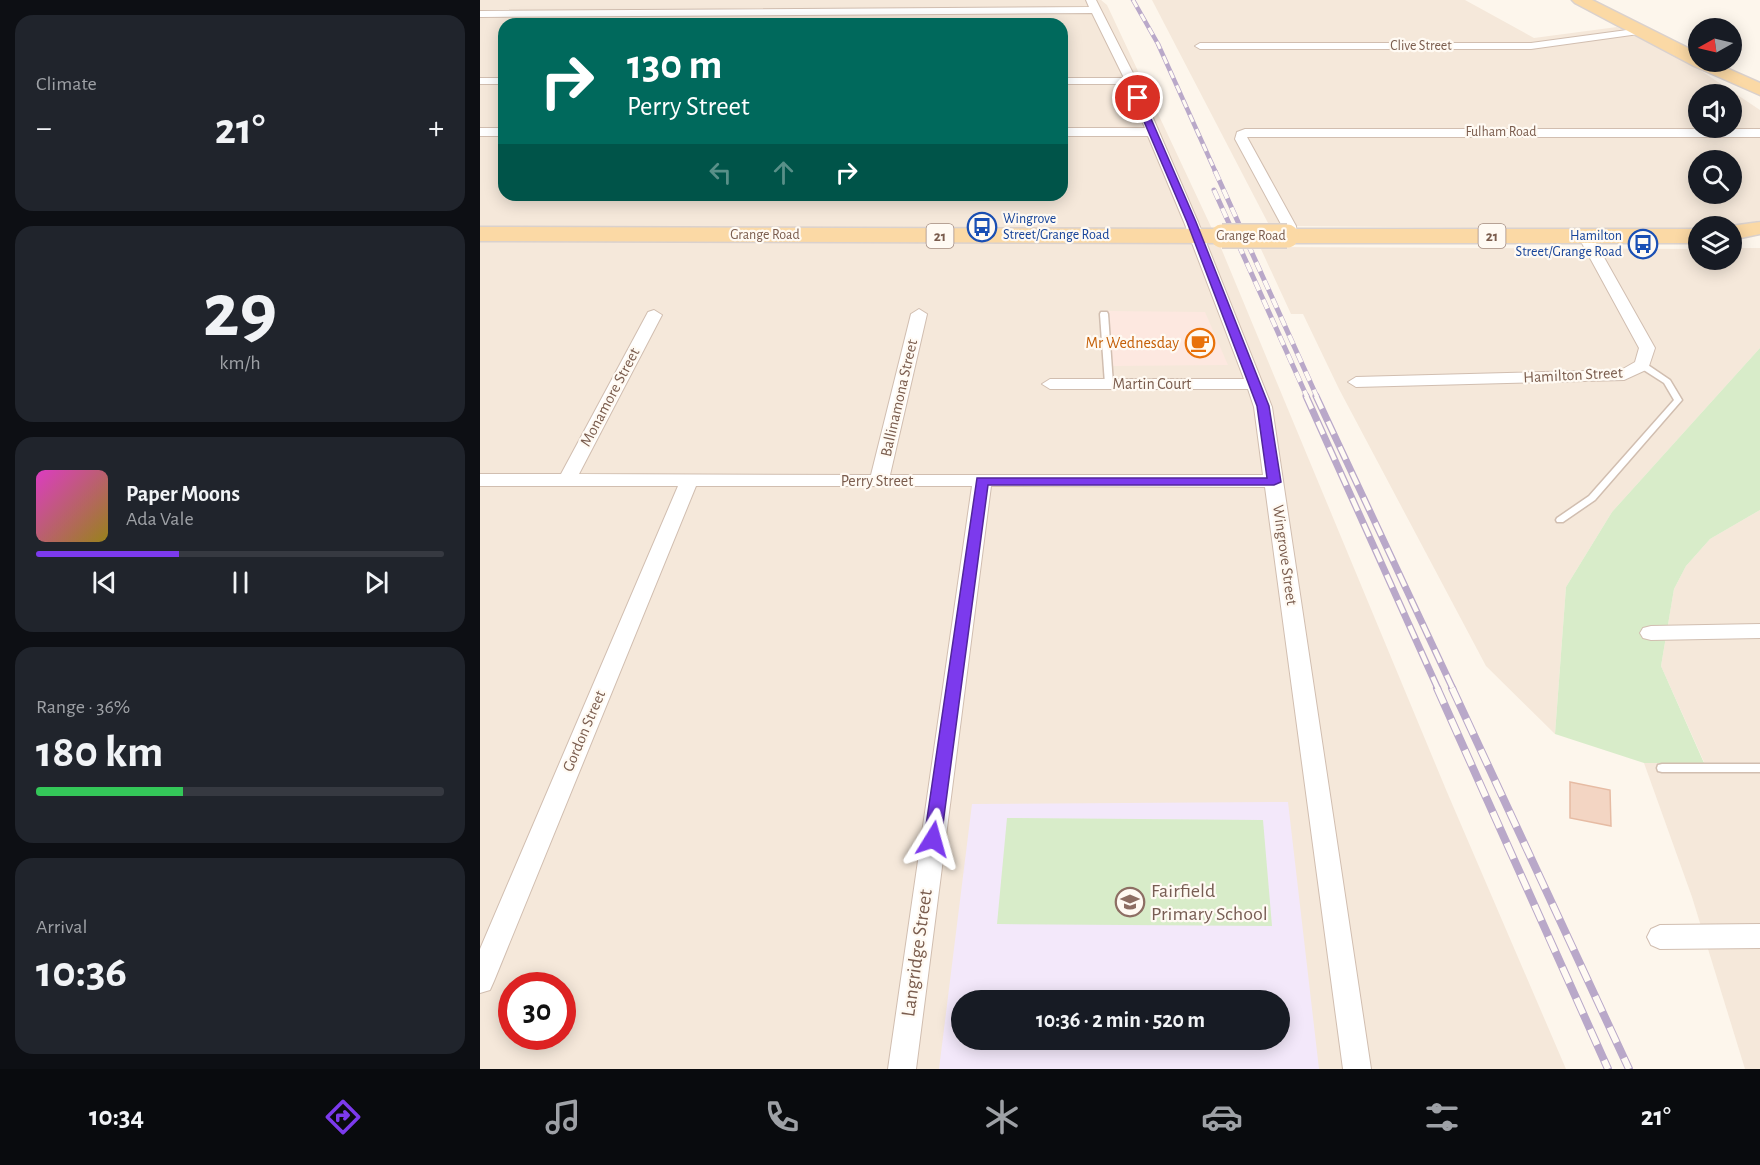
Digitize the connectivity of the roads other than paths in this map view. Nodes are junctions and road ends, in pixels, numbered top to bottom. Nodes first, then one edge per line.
1 (1580, 0) edge
2 (1094, 5) edge
3 (480, 14) edge
4 (1642, 31) junction
5 (1200, 46) dead end
6 (1688, 55) edge
7 (1721, 72) edge
8 (480, 81) edge
9 (498, 81) edge
10 (1068, 81) edge
11 (1131, 81) junction
12 (1752, 87) edge
13 (1760, 100) edge
14 (1068, 132) edge
15 (1152, 132) junction
16 (1760, 133) edge
17 (1760, 228) edge
18 (1742, 232) edge
19 (480, 234) edge
20 (1197, 236) junction
21 (1289, 236) junction
22 (1585, 236) junction
23 (1688, 236) edge
24 (1742, 236) edge
25 (1760, 238) edge
26 (919, 314) dead end
27 (1104, 314) dead end
28 (654, 315) dead end
29 (1642, 365) junction
30 (1356, 382) dead end
31 (1050, 384) dead end
32 (1110, 384) junction
33 (1255, 384) junction
34 (480, 480) edge
35 (567, 480) junction
36 (689, 481) junction
37 (982, 481) junction
38 (879, 482) junction
39 (1274, 482) junction
40 (1560, 520) dead end
41 (1760, 631) edge
42 (1651, 633) dead end
43 (1662, 768) dead end
44 (1760, 768) edge
45 (1760, 936) edge
46 (1660, 937) dead end
47 (480, 981) edge
48 (902, 1069) edge
49 (1357, 1069) edge

1 - 4 main road
2 - 3 street
2 - 11 street, Wingrove Street
4 - 5 street, Clive Street
4 - 6 main road
7 - 12 main road
8 - 9 street
10 - 11 street
11 - 15 street, Wingrove Street
12 - 13 main road
14 - 15 street
15 - 20 street, Wingrove Street
16 - 21 street, Fulham Road
17 - 18 main road
19 - 20 main road, Grange Road / 21
20 - 21 main road, Grange Road / 21, bridge
20 - 33 street, Wingrove Street
21 - 22 main road, Grange Road / 21
22 - 23 main road, Grange Road / 21
22 - 29 street, Hamilton Street
24 - 25 main road
26 - 38 street, Ballinamona Street
27 - 32 lane
28 - 35 street, Monamore Street
29 - 30 street, Hamilton Street
29 - 40 lane
31 - 32 street, Martin Court
32 - 33 street, Martin Court
33 - 39 street, Wingrove Street
34 - 35 street, Perry Street
35 - 36 street, Perry Street
36 - 38 street, Perry Street
36 - 47 street, Gordon Street
37 - 38 street, Perry Street
37 - 39 street, Perry Street
37 - 48 street, Langridge Street
39 - 49 street, Wingrove Street
41 - 42 street
43 - 44 lane
45 - 46 street

